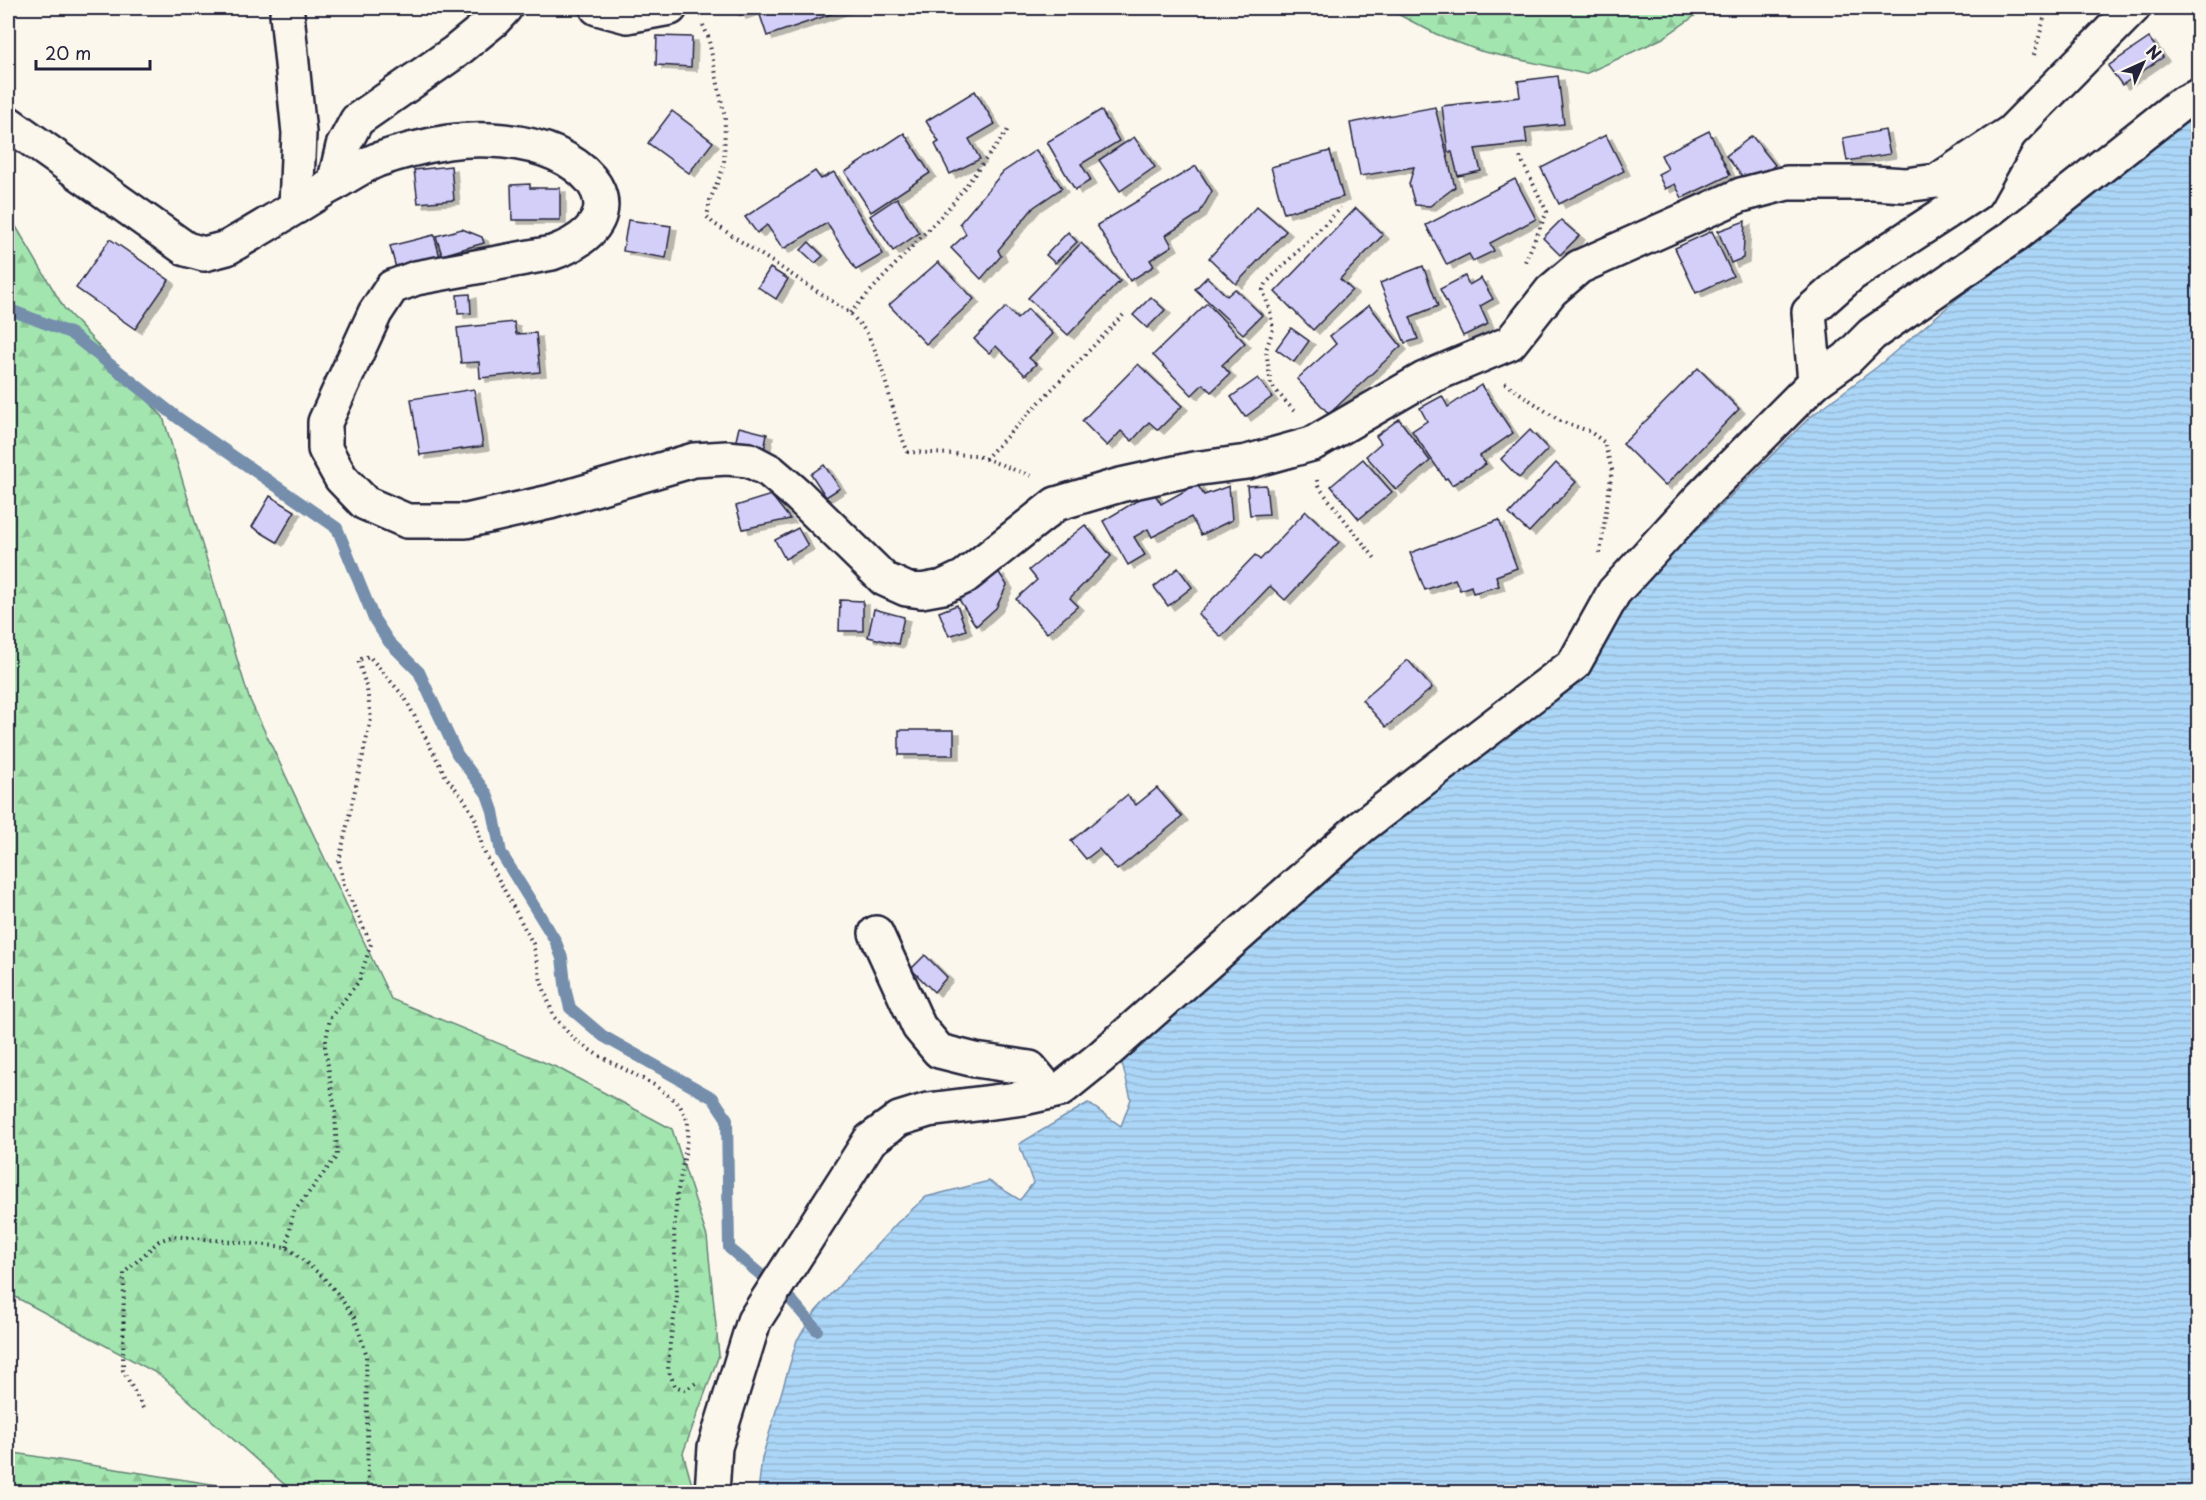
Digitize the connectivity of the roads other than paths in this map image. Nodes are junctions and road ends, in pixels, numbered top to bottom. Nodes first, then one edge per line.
1 (504, 8) edge
2 (597, 8) edge
3 (2133, 8) edge
4 (685, 12) edge
5 (287, 14) dead end
6 (2199, 96) edge
7 (8, 123) edge
8 (2011, 132) junction
9 (334, 184) junction
10 (296, 207) junction
11 (1815, 382) junction
12 (876, 933) dead end
13 (1050, 1092) junction
14 (712, 1492) edge

1 - 9 street
2 - 4 street
3 - 8 street
5 - 10 street
6 - 11 street
7 - 10 street
8 - 9 street
8 - 11 street
9 - 10 street
11 - 13 street
12 - 13 street
13 - 14 street

